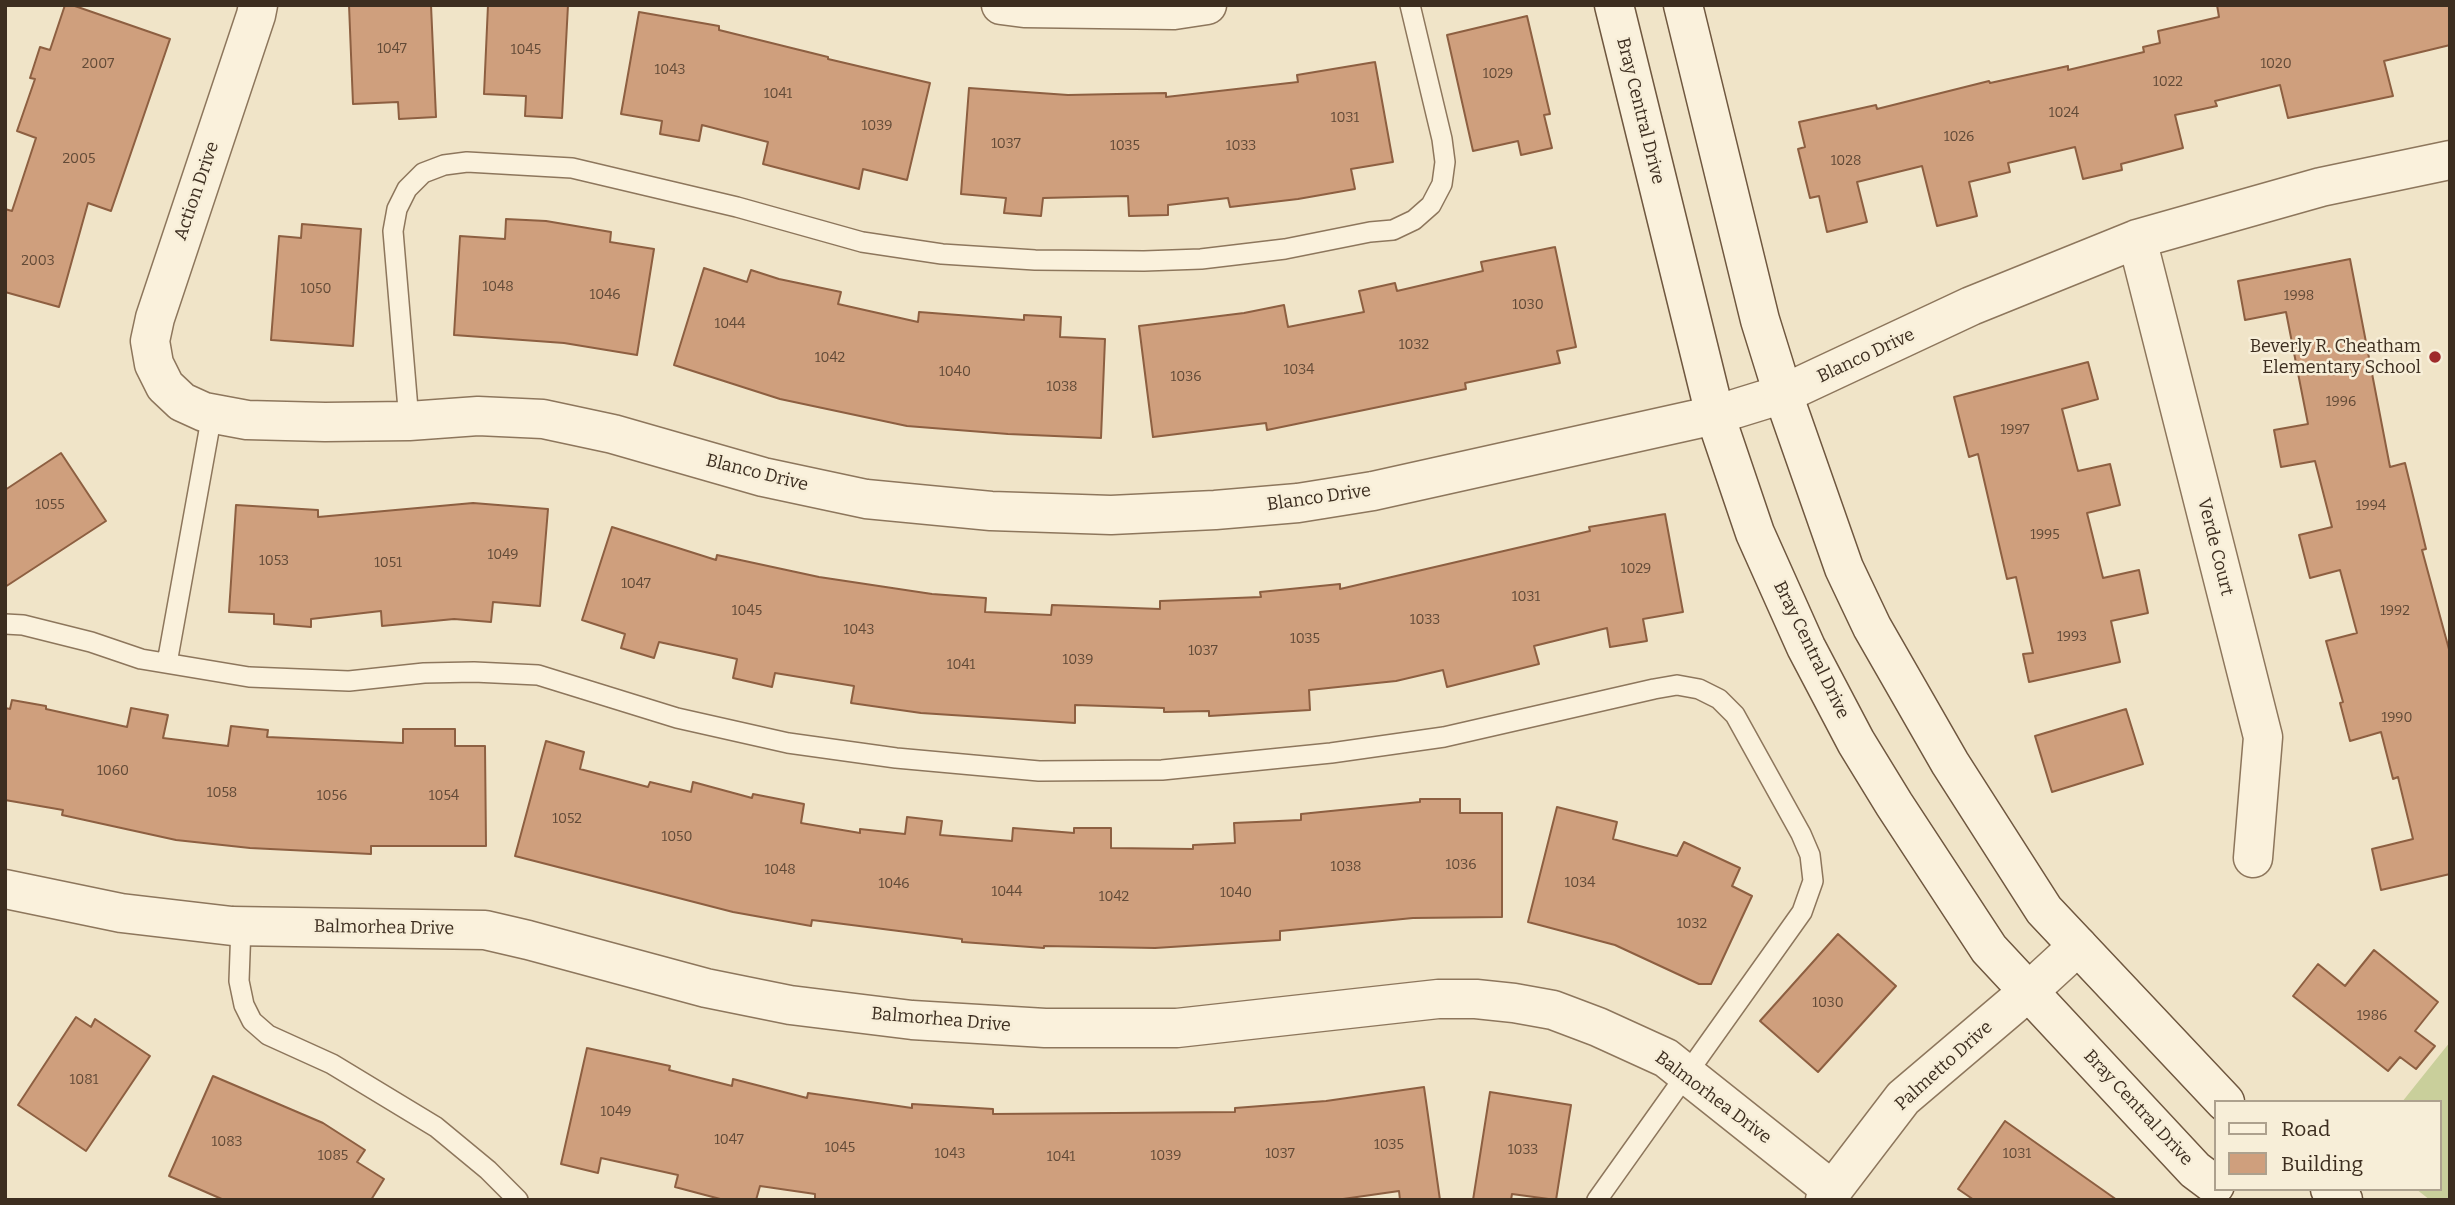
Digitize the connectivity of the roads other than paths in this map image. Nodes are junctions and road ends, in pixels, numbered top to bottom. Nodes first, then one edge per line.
1 (258, 5) edge
2 (1001, 5) edge
3 (1207, 5) edge
4 (1410, 5) edge
5 (1614, 5) edge
6 (1683, 5) edge
7 (2450, 160) edge
8 (2137, 239) junction
9 (160, 378) joint
10 (1783, 394) junction
11 (212, 414) junction
12 (1714, 415) junction
13 (409, 421) junction
14 (5, 624) edge
15 (167, 663) junction
16 (2253, 858) dead end
17 (5, 889) edge
18 (241, 926) junction
19 (2078, 946) junction
20 (2029, 991) junction
21 (1687, 1074) junction
22 (2223, 1100) edge
23 (2214, 1184) edge
24 (1829, 1195) edge
25 (518, 1200) edge
26 (1597, 1200) edge

1 - 9 street, Action Drive
2 - 3 street
4 - 13 lane
5 - 12 street, Bray Central Drive
6 - 10 street
7 - 8 street, Blanco Drive
8 - 10 street, Blanco Drive
8 - 16 street, Verde Court
9 - 11 street, Blanco Drive
10 - 12 street, Blanco Drive
10 - 19 street
11 - 13 street, Blanco Drive
11 - 15 lane
12 - 13 street, Blanco Drive
12 - 20 street, Bray Central Drive
14 - 15 lane
15 - 21 lane
17 - 18 street, Balmorhea Drive
18 - 21 street, Balmorhea Drive
18 - 25 lane
19 - 20 street, Palmetto Drive
19 - 22 street
20 - 23 street, Bray Central Drive
20 - 24 street, Palmetto Drive
21 - 24 street, Balmorhea Drive
21 - 26 lane

